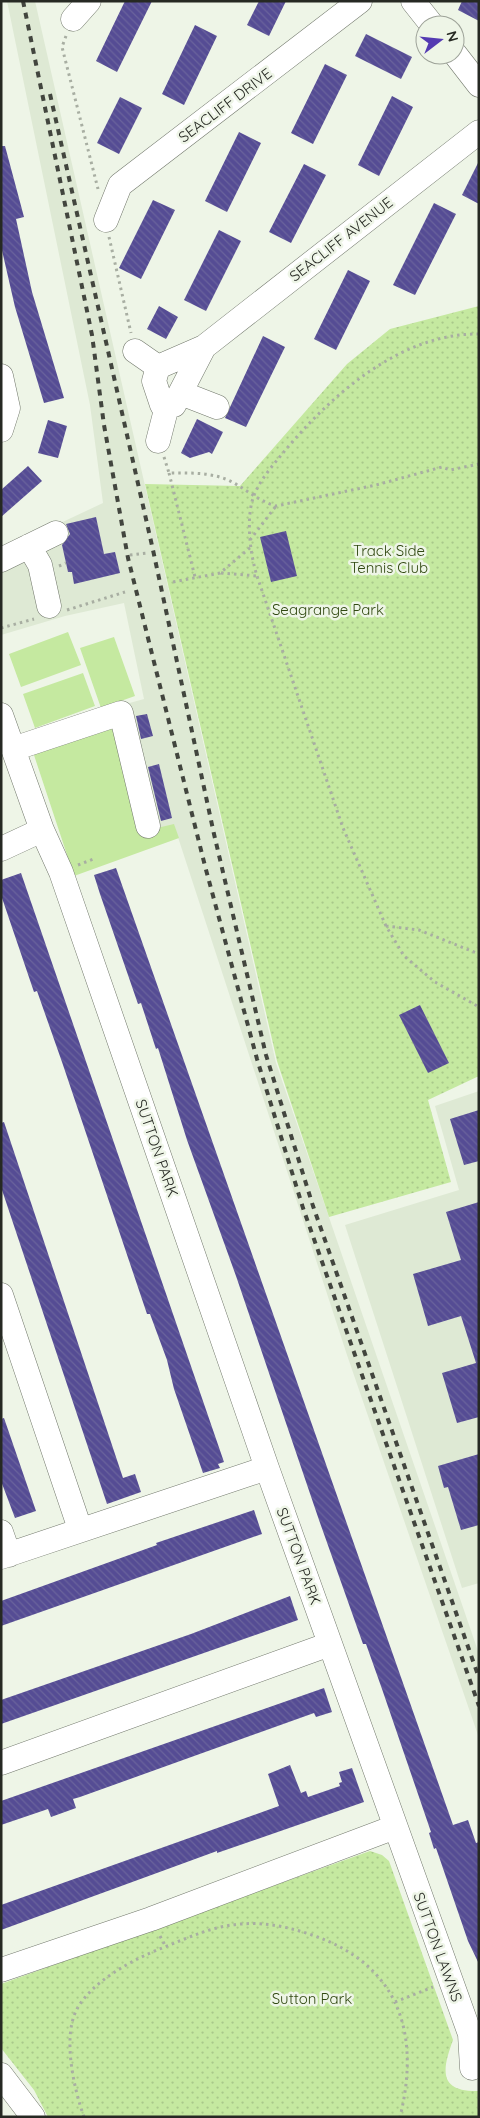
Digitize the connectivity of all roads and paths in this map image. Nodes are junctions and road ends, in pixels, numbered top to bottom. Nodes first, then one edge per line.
1 (89, 1) edge
2 (360, 1) edge
3 (413, 1) edge
4 (424, 15) edge
5 (73, 19) dead end
6 (464, 65) edge
7 (479, 85) edge
8 (479, 132) edge
9 (106, 220) dead end
10 (479, 334) edge
11 (204, 347) junction
12 (135, 352) dead end
13 (158, 367) junction
14 (1, 376) edge
15 (174, 400) junction
16 (217, 407) dead end
17 (1, 430) edge
18 (158, 441) joint
19 (479, 464) edge
20 (169, 473) junction
21 (254, 494) junction
22 (276, 506) junction
23 (56, 533) dead end
24 (250, 540) junction
25 (29, 546) junction
26 (251, 547) junction
27 (148, 553) dead end
28 (1, 560) edge
29 (136, 561) dead end
30 (220, 573) junction
31 (257, 576) junction
32 (195, 577) junction
33 (173, 582) dead end
34 (49, 606) dead end
35 (1, 715) edge
36 (13, 750) junction
37 (148, 826) dead end
38 (42, 830) junction
39 (1, 849) edge
40 (386, 926) junction
41 (479, 954) edge
42 (479, 1007) edge
43 (1, 1295) edge
44 (267, 1468) junction
45 (80, 1529) junction
46 (1, 1532) edge
47 (5, 1556) edge
48 (330, 1644) junction
49 (1, 1763) edge
50 (396, 1827) junction
51 (1, 1970) edge
52 (450, 1980) junction
53 (395, 2002) junction
54 (472, 2068) dead end
55 (1, 2075) edge
56 (33, 2117) edge
57 (84, 2117) edge
58 (400, 2117) edge

1 - 5 street
2 - 9 street, SEACLIFF DRIVE
3 - 4 street
6 - 7 street
8 - 11 street, SEACLIFF AVENUE
10 - 21 path
11 - 13 street, SEACLIFF AVENUE
11 - 15 street, SEACLIFF AVENUE
12 - 13 street
13 - 15 street
14 - 17 street
15 - 16 street
15 - 18 street, SEACLIFF AVENUE
18 - 20 path
19 - 22 path
20 - 21 path
20 - 32 path
21 - 22 path
21 - 24 path
22 - 24 path
23 - 25 street
24 - 26 path
25 - 28 street
25 - 34 street
26 - 30 path
26 - 31 path
27 - 29 path
30 - 31 path
30 - 32 path
31 - 40 path
32 - 33 path
35 - 36 street, SUTTON PARK
36 - 37 street
36 - 38 street, SUTTON PARK
38 - 39 street
38 - 44 street, SUTTON PARK
40 - 41 path
40 - 42 path
43 - 45 street
44 - 45 street
44 - 48 street, SUTTON PARK
45 - 47 street
46 - 47 street
48 - 49 street
48 - 50 street, SUTTON PARK
50 - 51 street
50 - 52 street, SUTTON LAWNS
52 - 53 path
52 - 54 street, SUTTON LAWNS
53 - 57 path
53 - 58 path
55 - 56 street

